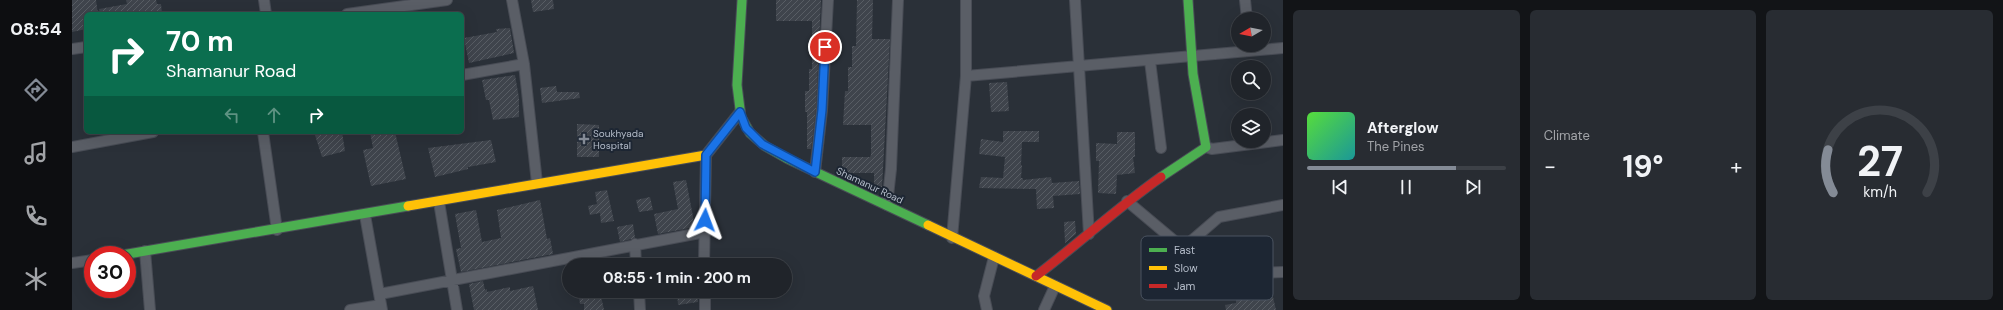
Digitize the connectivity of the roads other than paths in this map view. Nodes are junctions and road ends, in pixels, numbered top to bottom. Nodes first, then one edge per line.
1 (264, 0) edge
2 (447, 0) edge
3 (512, 0) edge
4 (742, 0) edge
5 (828, 0) edge
6 (898, 0) edge
7 (966, 0) edge
8 (1075, 0) edge
9 (1188, 0) edge
10 (1245, 0) edge
11 (266, 12) edge
12 (361, 12) edge
13 (1246, 12) edge
14 (84, 47) edge
15 (1271, 48) edge
16 (1283, 48) edge
17 (72, 49) edge
18 (1231, 51) edge
19 (1192, 57) junction
20 (1150, 60) junction
21 (524, 64) junction
22 (1079, 67) junction
23 (464, 75) edge
24 (966, 76) junction
25 (740, 112) junction
26 (142, 134) edge
27 (263, 134) edge
28 (1283, 140) edge
29 (72, 147) edge
30 (1206, 147) junction
31 (1161, 148) dead end
32 (706, 155) junction
33 (815, 172) junction
34 (537, 183) junction
35 (1127, 200) junction
36 (438, 202) junction
37 (887, 205) junction
38 (1283, 205) edge
39 (365, 215) junction
40 (277, 230) junction
41 (705, 232) junction
42 (1089, 234) junction
43 (1169, 236) edge
44 (1197, 236) edge
45 (952, 238) junction
46 (635, 244) junction
47 (145, 251) junction
48 (136, 253) edge
49 (994, 257) junction
50 (636, 258) edge
51 (704, 258) edge
52 (84, 261) edge
53 (72, 263) edge
54 (1273, 272) edge
55 (1283, 272) edge
56 (1036, 276) junction
57 (452, 280) junction
58 (1055, 286) junction
59 (639, 298) edge
60 (705, 298) edge
61 (381, 303) edge
62 (150, 310) edge
63 (350, 310) edge
64 (457, 310) edge
65 (640, 310) edge
66 (705, 310) edge
67 (987, 310) edge
68 (1044, 310) edge
69 (1107, 310) edge

1 - 11 street
2 - 12 street
3 - 21 street
4 - 25 street, Shamanur Road
5 - 33 street
6 - 37 street
7 - 24 street
8 - 22 street
9 - 19 street
10 - 13 street
14 - 17 street
15 - 16 street
18 - 19 street
19 - 20 street
19 - 30 street
20 - 22 street
20 - 31 street
21 - 23 street
21 - 34 street
22 - 24 street
22 - 42 street
24 - 45 street
25 - 32 street
25 - 33 street, Shamanur Road
26 - 29 street
27 - 40 street
28 - 30 street
30 - 35 street
32 - 34 street
32 - 41 street
33 - 37 street, Shamanur Road
34 - 36 street
35 - 42 street
35 - 43 street
36 - 39 street
36 - 57 street
37 - 45 street, Shamanur Road
38 - 44 street
39 - 40 street
39 - 61 street
40 - 47 street
41 - 46 street
41 - 51 street
42 - 56 street
45 - 49 street, Shamanur Road
46 - 50 street
46 - 57 street
47 - 48 street
47 - 62 street
49 - 56 street, Shamanur Road
49 - 67 street
52 - 53 street
54 - 55 street
56 - 58 street, Shamanur Road
57 - 61 street
57 - 64 street
58 - 68 street
58 - 69 street, Shamanur Road
59 - 65 street
60 - 66 street
61 - 63 street

